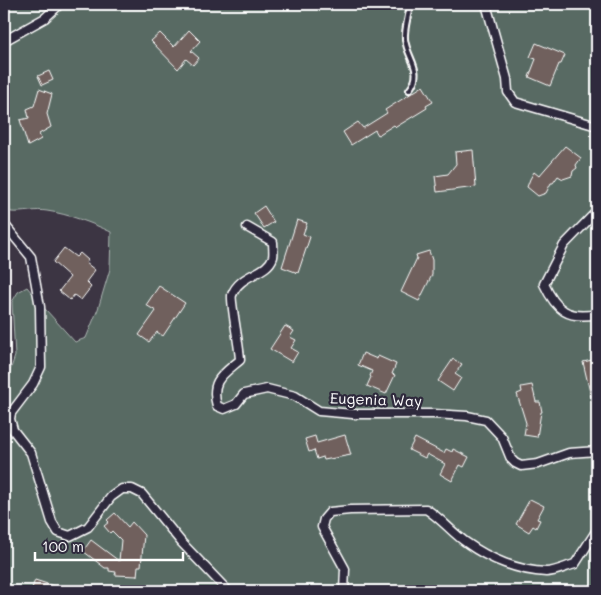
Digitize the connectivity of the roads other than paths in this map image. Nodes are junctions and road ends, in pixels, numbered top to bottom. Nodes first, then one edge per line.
1 (60, 4) edge
2 (410, 4) edge
3 (486, 4) edge
4 (4, 41) edge
5 (409, 90) dead end
6 (597, 126) edge
7 (597, 211) edge
8 (4, 224) edge
9 (247, 227) dead end
10 (597, 314) edge
11 (597, 451) edge
12 (597, 530) edge
13 (228, 591) edge
14 (344, 591) edge

1 - 4 street
2 - 5 lane
3 - 6 street
7 - 10 street
8 - 13 street
9 - 11 street, Eugenia Way
12 - 14 street

